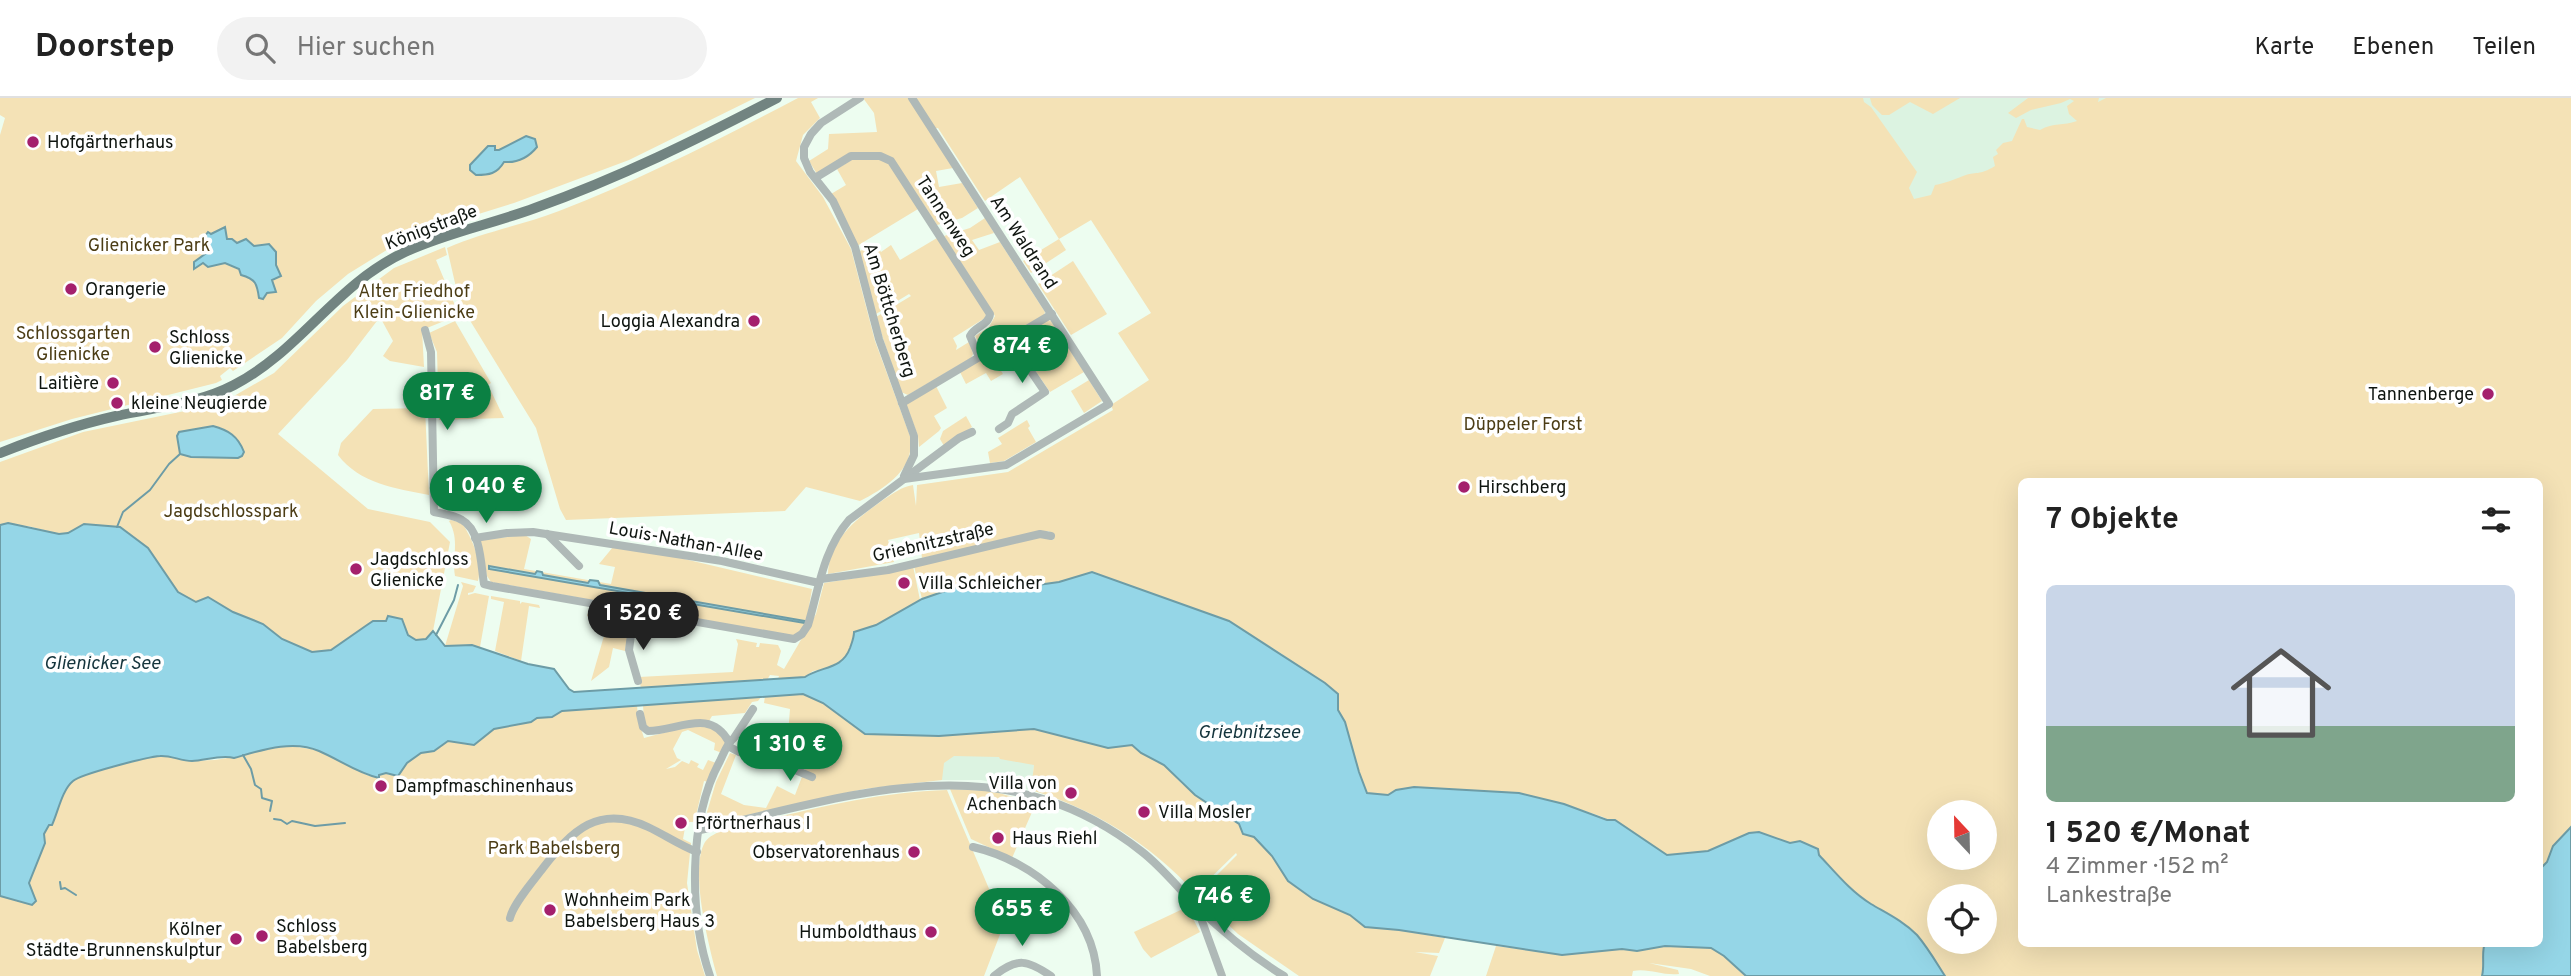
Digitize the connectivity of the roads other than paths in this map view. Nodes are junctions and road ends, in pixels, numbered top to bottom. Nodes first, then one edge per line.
1 (777, 98) edge
2 (859, 98) edge
3 (912, 98) edge
4 (816, 178) junction
5 (1052, 313) junction
6 (425, 330) dead end
7 (1014, 336) junction
8 (979, 357) junction
9 (902, 403) junction
10 (999, 429) dead end
11 (972, 432) dead end
12 (0, 453) edge
13 (901, 480) junction
14 (547, 534) junction
15 (1051, 536) dead end
16 (475, 538) junction
17 (579, 566) dead end
18 (820, 581) junction
19 (634, 612) junction
20 (638, 681) dead end
21 (753, 709) dead end
22 (640, 714) dead end
23 (729, 744) junction
24 (812, 777) dead end
25 (699, 830) junction
26 (973, 847) dead end
27 (697, 852) junction
28 (1197, 906) junction
29 (510, 918) dead end
30 (710, 976) edge
31 (994, 976) edge
32 (1051, 976) edge
33 (1097, 976) edge
34 (1222, 976) edge
35 (1284, 976) edge

1 - 12 main road, Königstraße
2 - 4 street, Am Böttcherberg
3 - 5 street, Am Waldrand
4 - 8 street, Tannenweg
4 - 9 street, Am Böttcherberg
5 - 7 street
5 - 13 street, Am Waldrand
6 - 16 street
7 - 8 street
7 - 10 street
8 - 9 street
9 - 13 street, Am Böttcherberg
11 - 13 street
13 - 18 street
14 - 16 street, Louis-Nathan-Allee
14 - 17 street
14 - 18 street, Louis-Nathan-Allee
15 - 18 street, Griebnitzstraße
16 - 19 street
18 - 19 street
19 - 20 street
21 - 23 street
22 - 23 street
23 - 24 street
23 - 25 street
25 - 27 street
25 - 28 street
26 - 33 street
27 - 29 street
27 - 30 street
28 - 34 street
28 - 35 street
31 - 32 street

